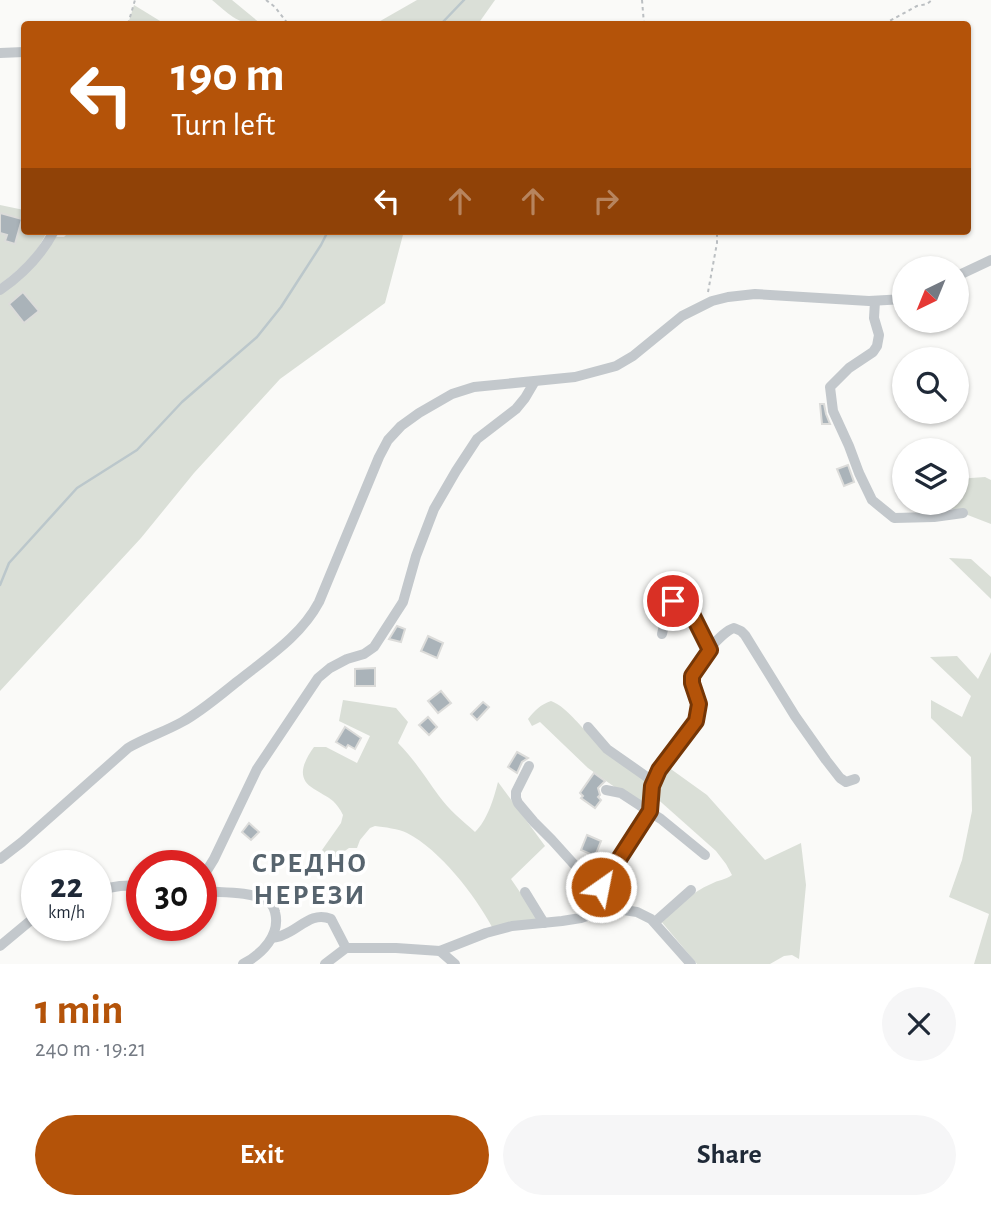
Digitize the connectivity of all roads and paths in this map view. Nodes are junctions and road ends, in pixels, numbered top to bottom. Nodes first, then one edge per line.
1 (135, 0) edge
2 (266, 0) edge
3 (642, 0) edge
4 (932, 0) edge
5 (129, 21) edge
6 (286, 21) edge
7 (644, 21) edge
8 (890, 21) edge
9 (21, 52) edge
10 (0, 53) edge
11 (51, 235) edge
12 (717, 235) edge
13 (991, 260) edge
14 (970, 270) edge
15 (0, 289) edge
16 (892, 300) edge
17 (875, 301) junction
18 (706, 303) junction
19 (535, 381) junction
20 (948, 515) edge
21 (662, 634) dead end
22 (710, 650) junction
23 (588, 727) dead end
24 (529, 766) dead end
25 (855, 779) dead end
26 (654, 782) junction
27 (606, 790) dead end
28 (650, 811) junction
29 (217, 853) edge
30 (705, 855) dead end
31 (0, 859) edge
32 (691, 890) dead end
33 (217, 892) edge
34 (525, 892) dead end
35 (599, 892) junction
36 (610, 908) junction
37 (655, 922) junction
38 (544, 923) junction
39 (21, 928) edge
40 (272, 938) junction
41 (0, 946) edge
42 (346, 948) junction
43 (440, 951) junction
44 (243, 964) edge
45 (325, 964) edge
46 (439, 964) edge
47 (455, 964) edge
48 (691, 964) edge

1 - 5 path
2 - 6 path
3 - 7 path
4 - 8 path
9 - 10 street
11 - 15 street
12 - 18 path
13 - 14 street
16 - 17 street
17 - 18 street
17 - 20 street
18 - 19 street
19 - 29 street
19 - 31 street
21 - 22 street
22 - 25 street
22 - 26 street
23 - 26 street
24 - 35 street
26 - 28 street
27 - 28 street
28 - 30 street
28 - 35 street
32 - 37 street
33 - 40 street
34 - 38 street
35 - 36 street
36 - 37 street
36 - 38 street
37 - 48 street
38 - 43 street
39 - 41 street
40 - 42 street
40 - 44 street
42 - 43 street
42 - 45 street
43 - 46 street
43 - 47 street

